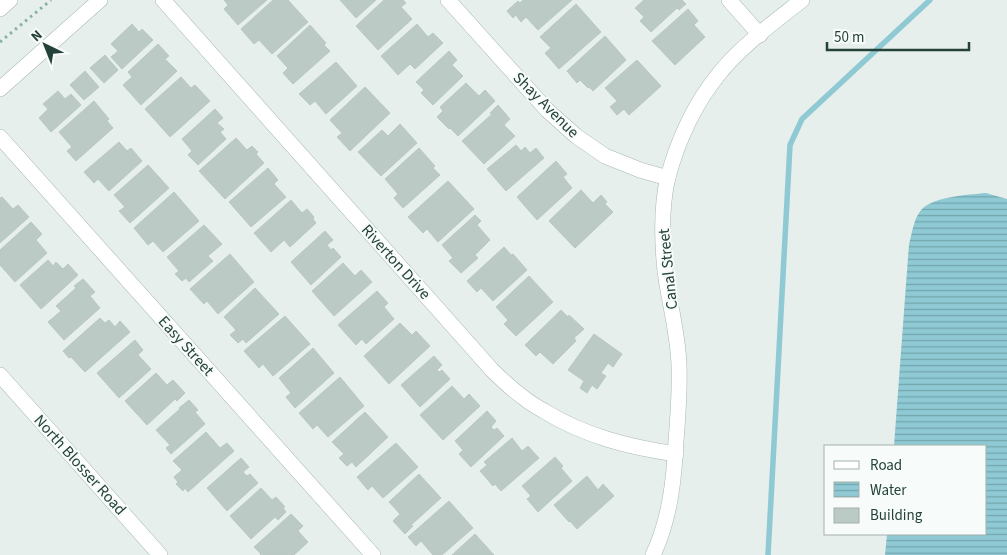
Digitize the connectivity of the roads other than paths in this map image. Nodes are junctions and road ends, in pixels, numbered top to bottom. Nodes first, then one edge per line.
1 (10, 0) edge
2 (100, 0) edge
3 (164, 0) edge
4 (448, 0) edge
5 (729, 0) edge
6 (802, 0) edge
7 (0, 9) edge
8 (760, 34) junction
9 (0, 89) edge
10 (0, 137) edge
11 (668, 178) junction
12 (0, 375) edge
13 (676, 454) junction
14 (160, 555) edge
15 (373, 555) edge
16 (653, 555) edge

1 - 7 street
2 - 9 street
3 - 13 street, Riverton Drive
4 - 11 street, Shay Avenue
5 - 8 street
6 - 8 street, Canal Street
8 - 11 street, Canal Street
10 - 15 street, Easy Street
11 - 13 street, Canal Street
12 - 14 street, North Blosser Road
13 - 16 street, Canal Street

